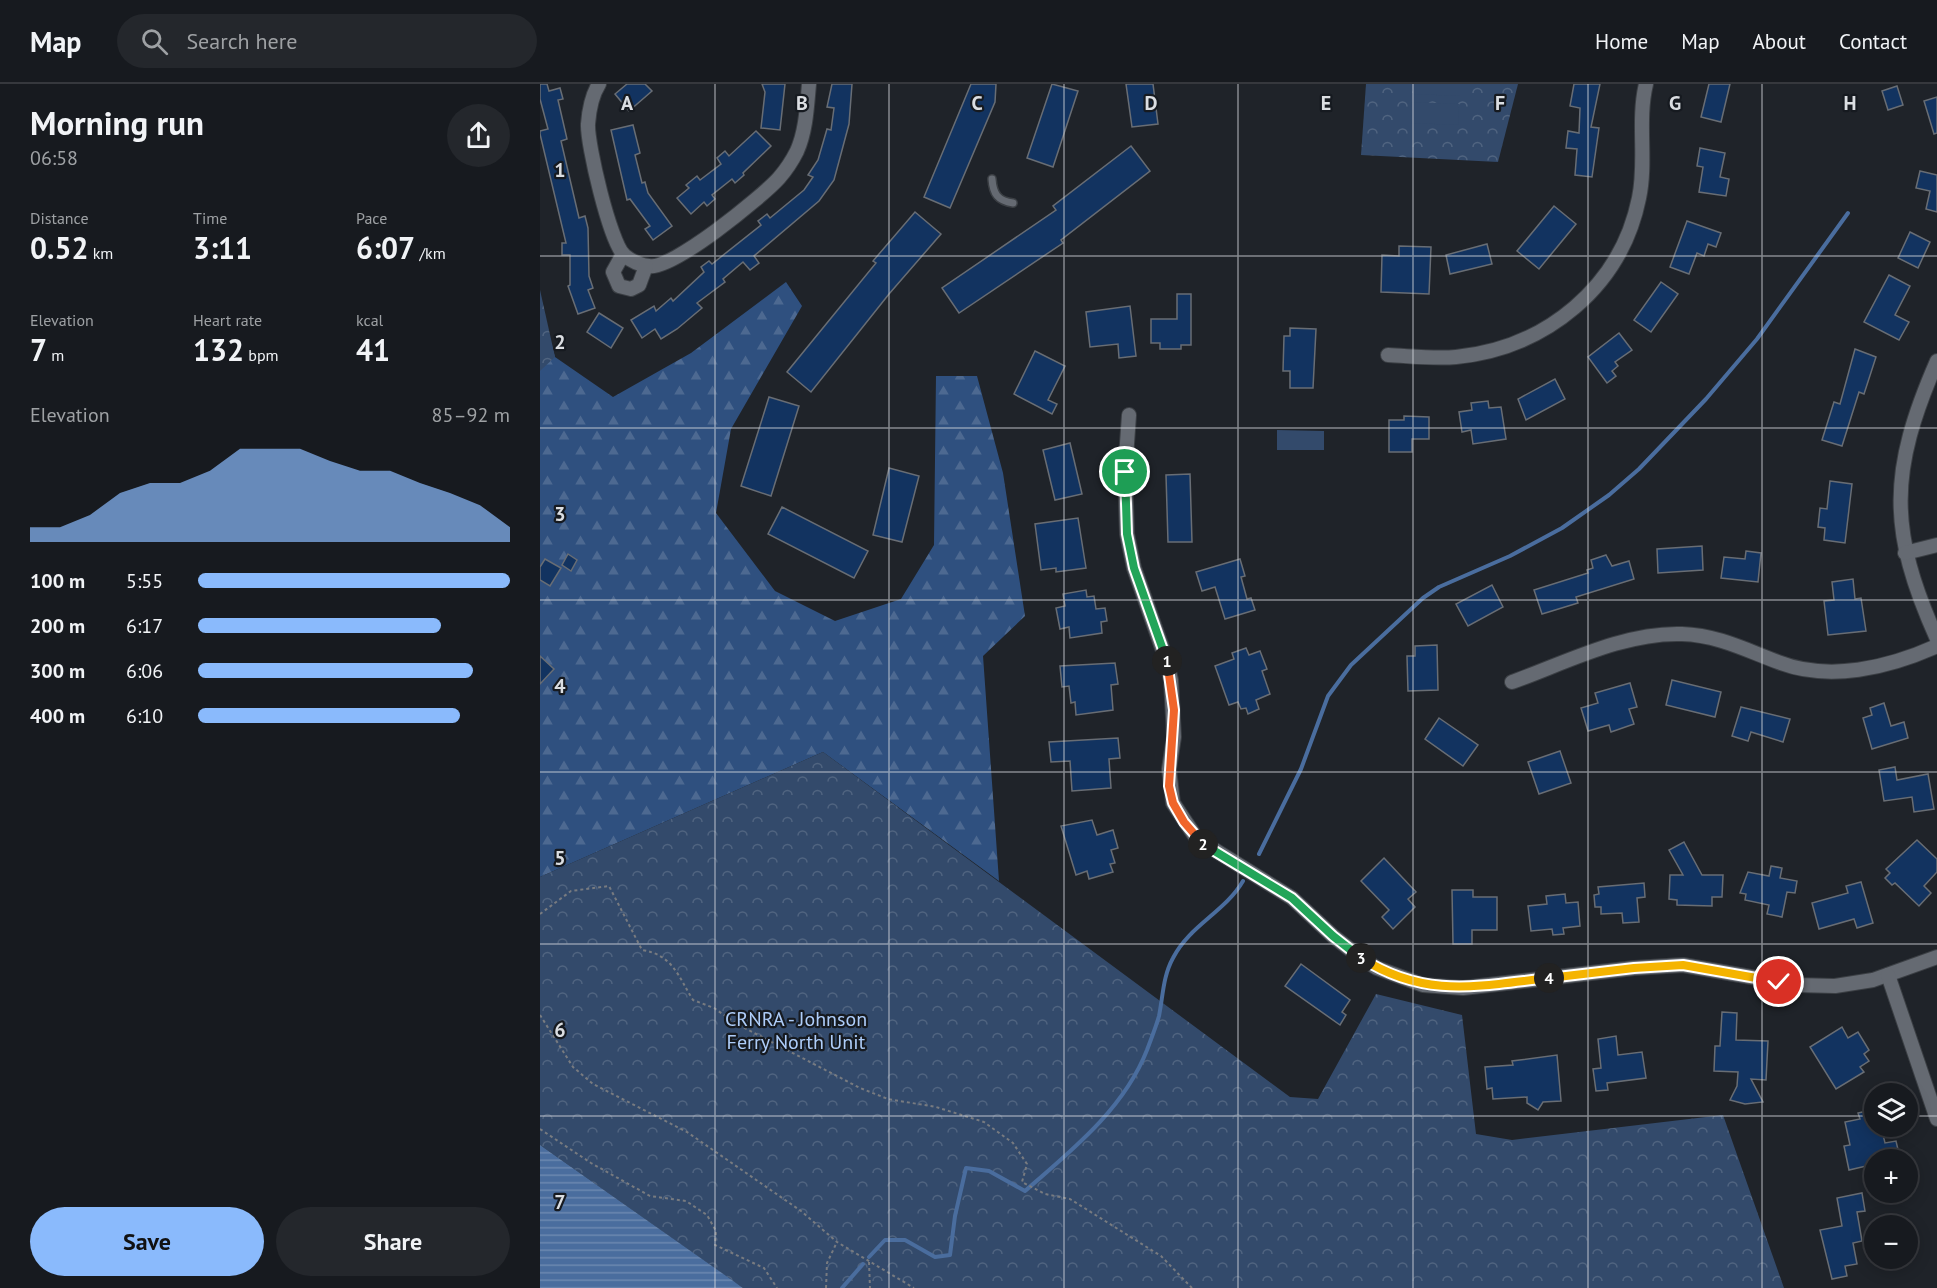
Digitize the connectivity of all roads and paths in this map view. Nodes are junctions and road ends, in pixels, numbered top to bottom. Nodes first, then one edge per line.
1 (809, 84) edge
2 (1646, 84) edge
3 (593, 86) edge
4 (992, 179) dead end
5 (1013, 203) dead end
6 (623, 254) junction
7 (646, 266) junction
8 (1388, 355) dead end
9 (1937, 361) edge
10 (1129, 415) dead end
11 (1937, 545) edge
12 (1905, 553) junction
13 (1937, 639) edge
14 (1937, 646) edge
15 (1512, 682) dead end
16 (540, 915) edge
17 (1937, 957) edge
18 (1888, 975) junction
19 (540, 1015) edge
20 (1937, 1119) edge
21 (540, 1129) edge
22 (837, 1242) junction
23 (869, 1262) junction
24 (777, 1288) edge
25 (826, 1288) edge
26 (870, 1288) edge
27 (914, 1288) edge
28 (1192, 1288) edge

1 - 7 street
2 - 8 street
3 - 6 street
4 - 5 lane
6 - 7 street
6 - 7 street
9 - 12 street
10 - 18 street
11 - 12 street
12 - 13 street
14 - 15 street
16 - 28 path
17 - 18 street
18 - 20 street
19 - 22 path
21 - 24 path
22 - 23 path
22 - 25 path
23 - 26 path
23 - 27 path

